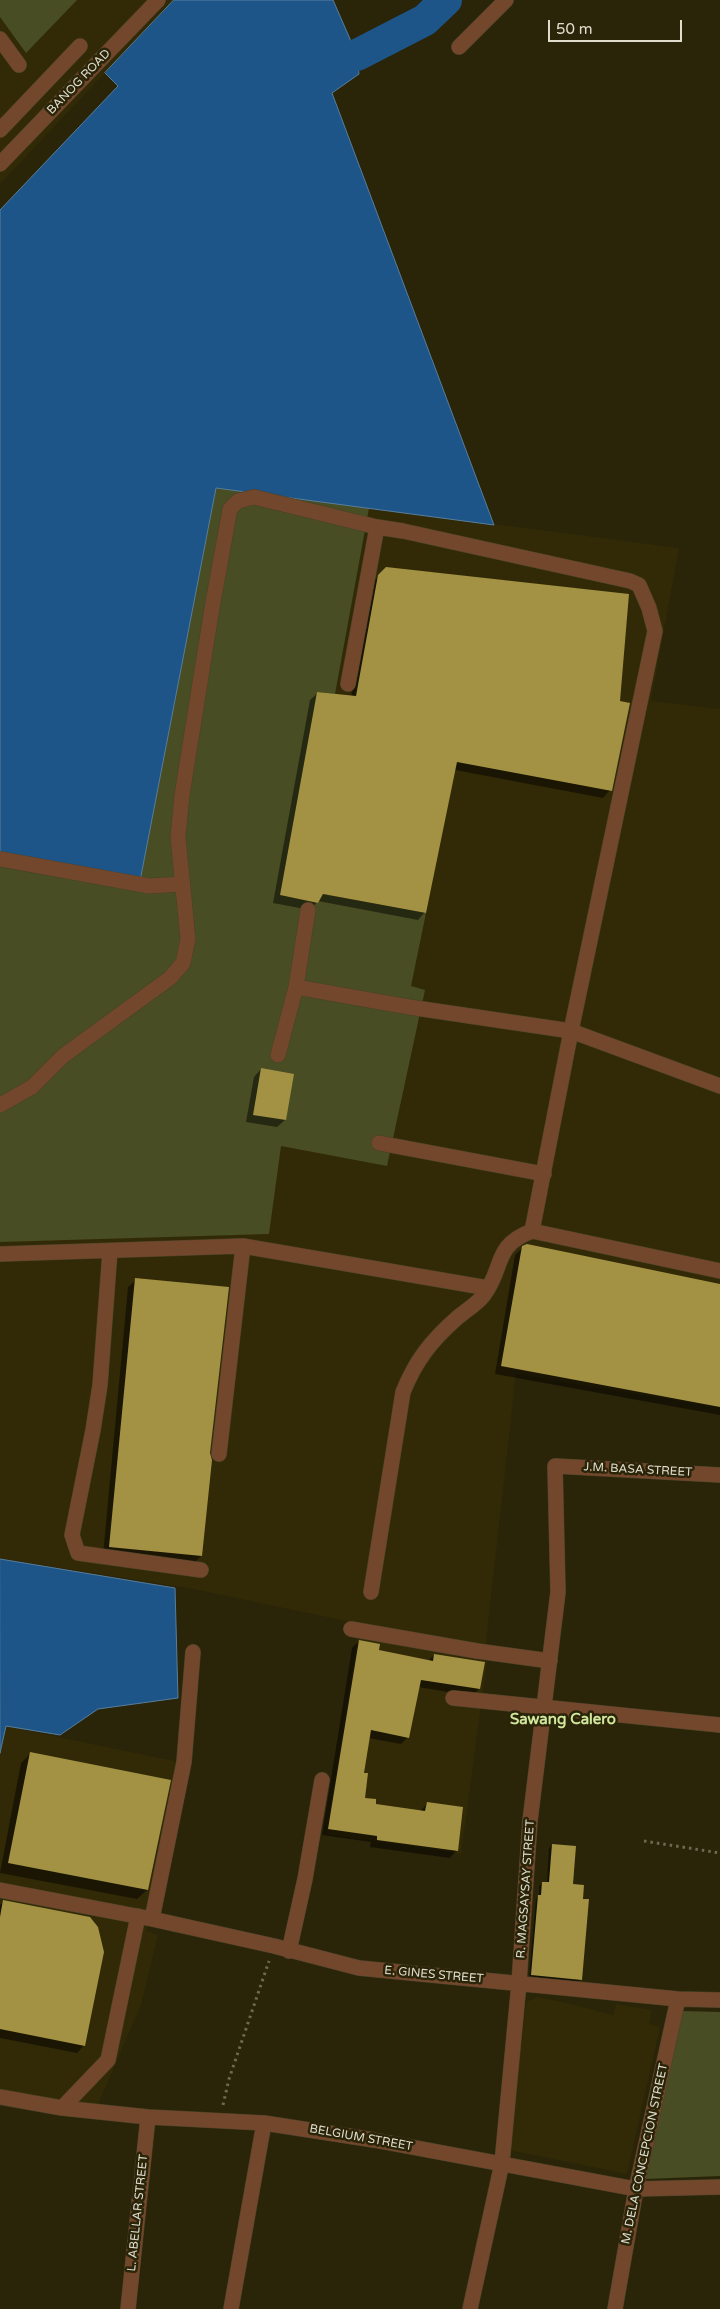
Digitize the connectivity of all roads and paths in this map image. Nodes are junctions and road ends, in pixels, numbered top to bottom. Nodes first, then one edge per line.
1 (158, 0) edge
2 (506, 0) edge
3 (0, 39) edge
4 (80, 46) dead end
5 (459, 47) dead end
6 (19, 65) dead end
7 (0, 130) edge
8 (0, 164) edge
9 (377, 527) junction
10 (348, 684) dead end
11 (0, 859) edge
12 (182, 884) junction
13 (308, 910) dead end
14 (296, 987) junction
15 (571, 1031) junction
16 (278, 1055) dead end
17 (720, 1086) edge
18 (0, 1105) edge
19 (379, 1143) dead end
20 (544, 1174) junction
21 (532, 1231) junction
22 (244, 1246) junction
23 (110, 1251) junction
24 (0, 1254) edge
25 (720, 1271) edge
26 (488, 1288) junction
27 (219, 1454) dead end
28 (555, 1466) joint
29 (720, 1475) edge
30 (201, 1570) dead end
31 (370, 1592) dead end
32 (351, 1629) dead end
33 (193, 1652) dead end
34 (550, 1660) junction
35 (452, 1698) dead end
36 (544, 1708) junction
37 (720, 1725) edge
38 (322, 1780) dead end
39 (644, 1841) dead end
40 (720, 1853) edge
41 (0, 1890) edge
42 (145, 1918) junction
43 (274, 1946) junction
44 (289, 1951) junction
45 (519, 1983) junction
46 (678, 1999) junction
47 (720, 2000) edge
48 (0, 2097) edge
49 (62, 2108) junction
50 (148, 2117) junction
51 (220, 2120) junction
52 (264, 2123) junction
53 (502, 2164) junction
54 (720, 2188) edge
55 (636, 2190) junction
56 (128, 2309) edge
57 (231, 2309) edge
58 (470, 2309) edge
59 (616, 2309) edge

1 - 8 street, BANOG ROAD
2 - 5 street
3 - 6 street
4 - 7 street
9 - 10 street
9 - 12 street
9 - 15 street
11 - 12 street
12 - 18 street
13 - 14 street
14 - 15 street
14 - 16 street
15 - 17 street
15 - 20 street
19 - 20 street
20 - 21 street
21 - 25 street
21 - 26 street
22 - 23 street
22 - 26 street
22 - 27 street
23 - 24 street
23 - 30 street
26 - 31 street
28 - 29 street, J.M. BASA STREET
28 - 34 street, R. MAGSAYSAY STREET
32 - 34 street
33 - 42 street
34 - 36 street, R. MAGSAYSAY STREET
35 - 36 street
36 - 37 street
36 - 45 street, R. MAGSAYSAY STREET
38 - 44 street
39 - 40 path
41 - 42 street, E. GINES STREET
42 - 43 street, E. GINES STREET
42 - 49 street
43 - 44 street, E. GINES STREET
43 - 51 path
44 - 45 street, E. GINES STREET
45 - 46 street, E. GINES STREET
45 - 53 street, R. MAGSAYSAY STREET
46 - 47 street, E. GINES STREET
46 - 55 street, M. DELA CONCEPCION STREET
48 - 49 street, BELGIUM STREET
49 - 50 street, BELGIUM STREET
50 - 51 street, BELGIUM STREET
50 - 56 street, L. ABELLAR STREET
51 - 52 street, BELGIUM STREET
52 - 53 street, BELGIUM STREET
52 - 57 street
53 - 55 street, BELGIUM STREET
53 - 58 street, R. MAGSAYSAY STREET
54 - 55 street, BELGIUM STREET
55 - 59 street, M. DELA CONCEPCION STREET

